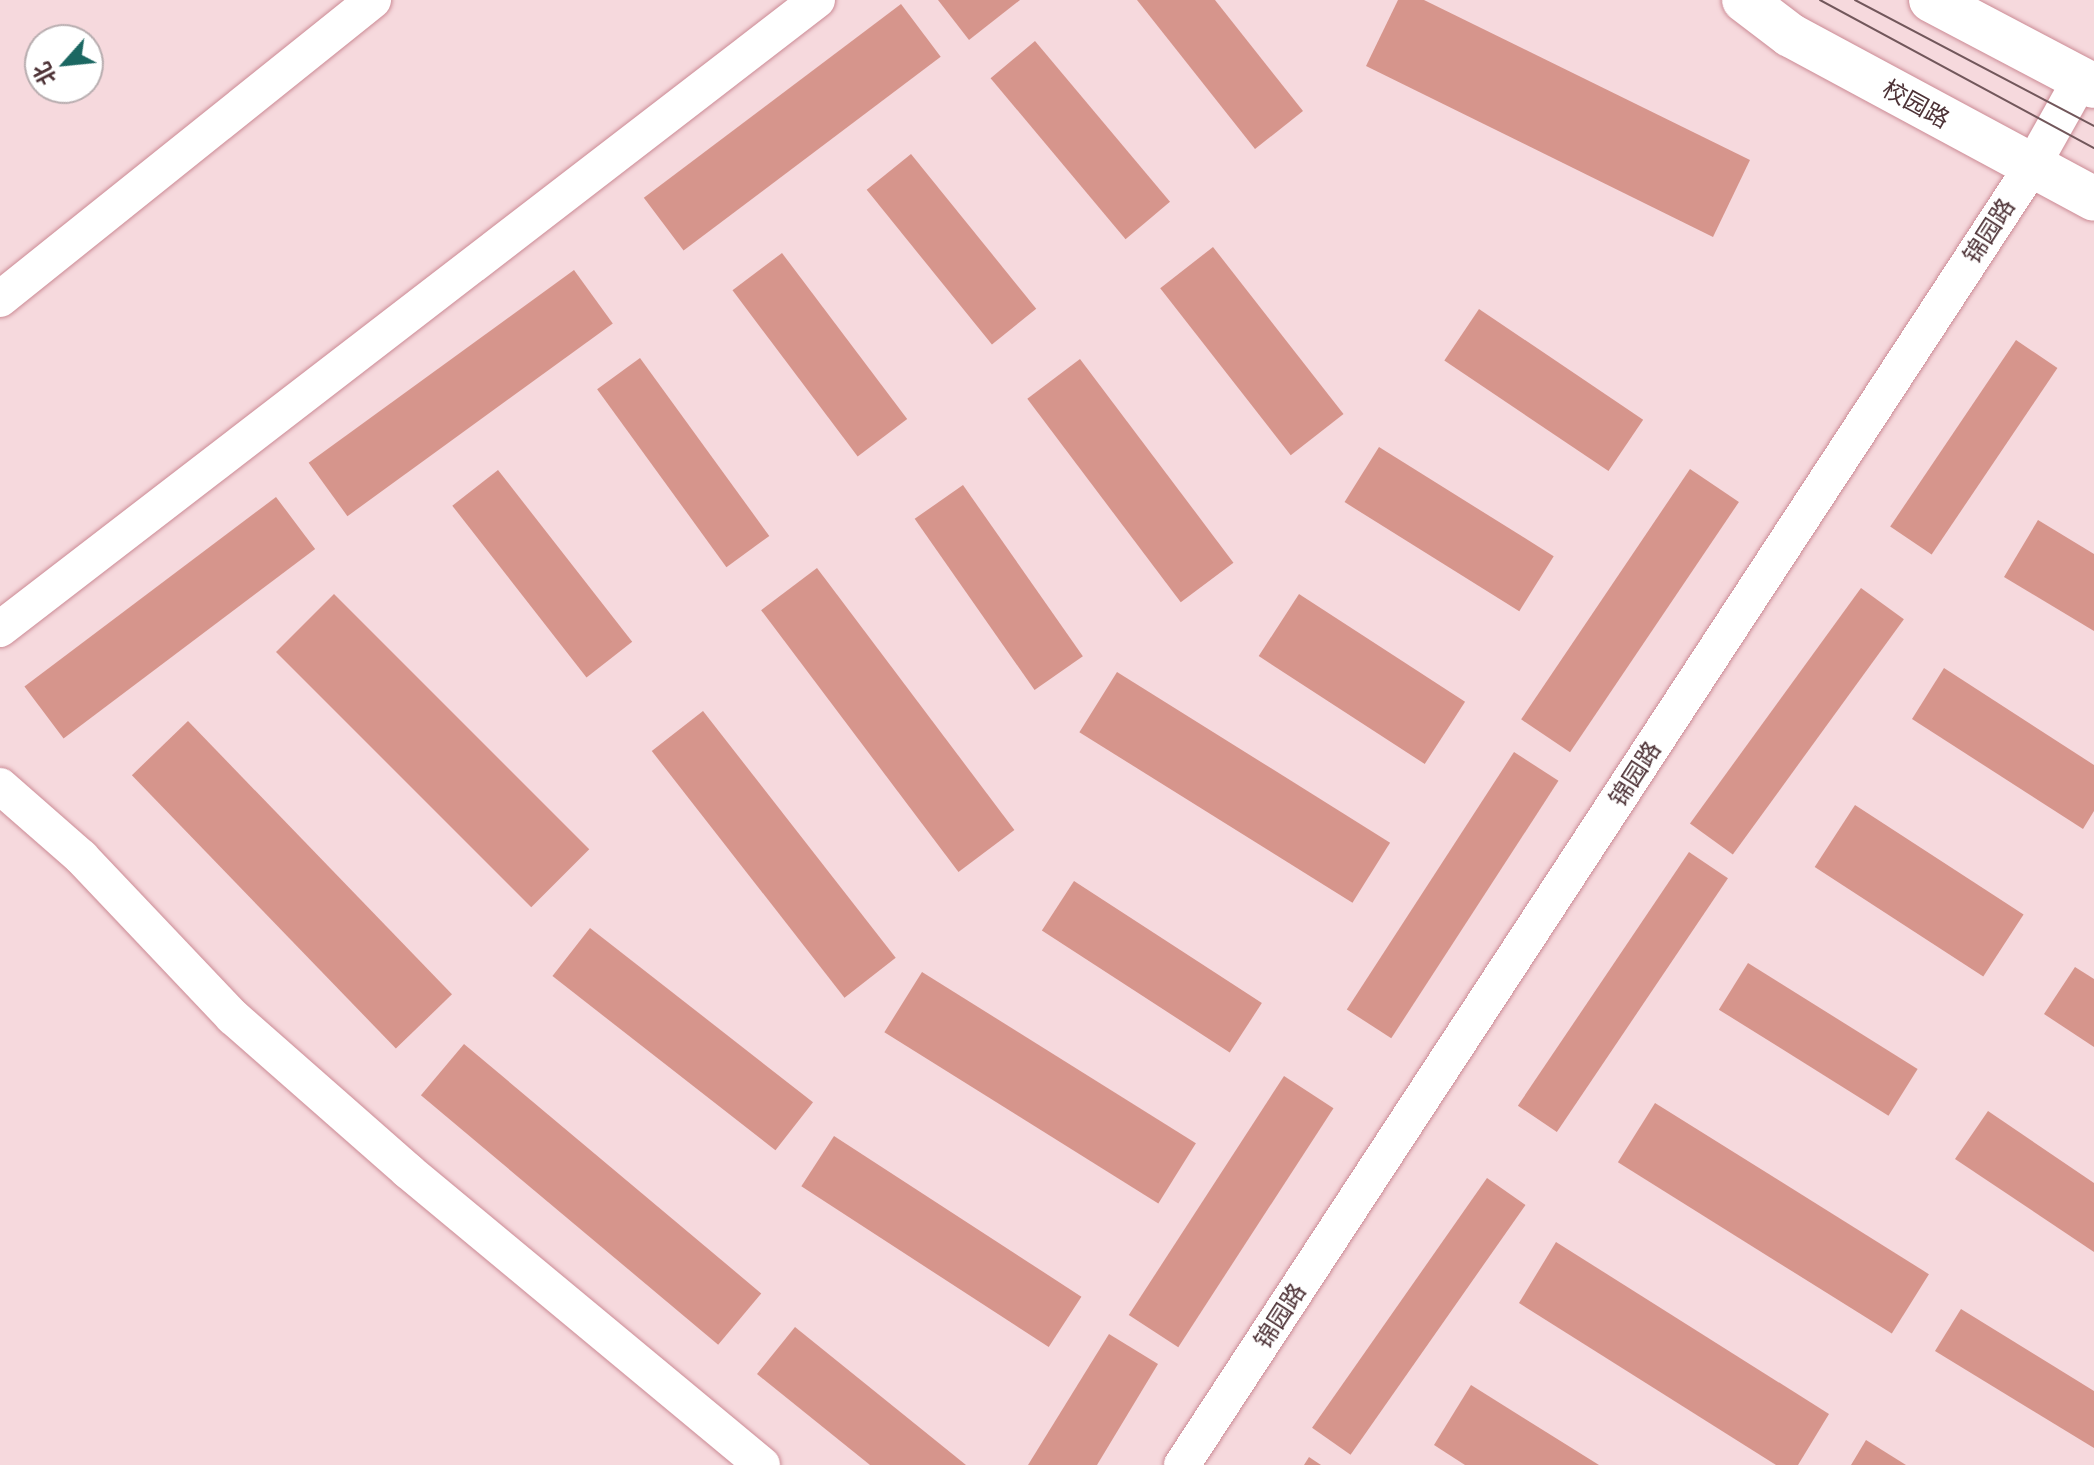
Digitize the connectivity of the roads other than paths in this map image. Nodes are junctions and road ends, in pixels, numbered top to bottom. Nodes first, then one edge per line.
1 (373, 0) edge
2 (817, 0) edge
3 (1744, 0) edge
4 (1931, 0) edge
5 (2088, 82) edge
6 (2031, 168) junction
7 (2094, 199) edge
8 (0, 299) edge
9 (0, 629) edge
10 (0, 786) edge
11 (762, 1465) edge
12 (1182, 1465) edge

1 - 8 street
2 - 9 street
3 - 6 street, 校园路
4 - 5 street
5 - 6 street, 锦园路
6 - 7 street, 校园路
6 - 12 street, 锦园路
10 - 11 street

